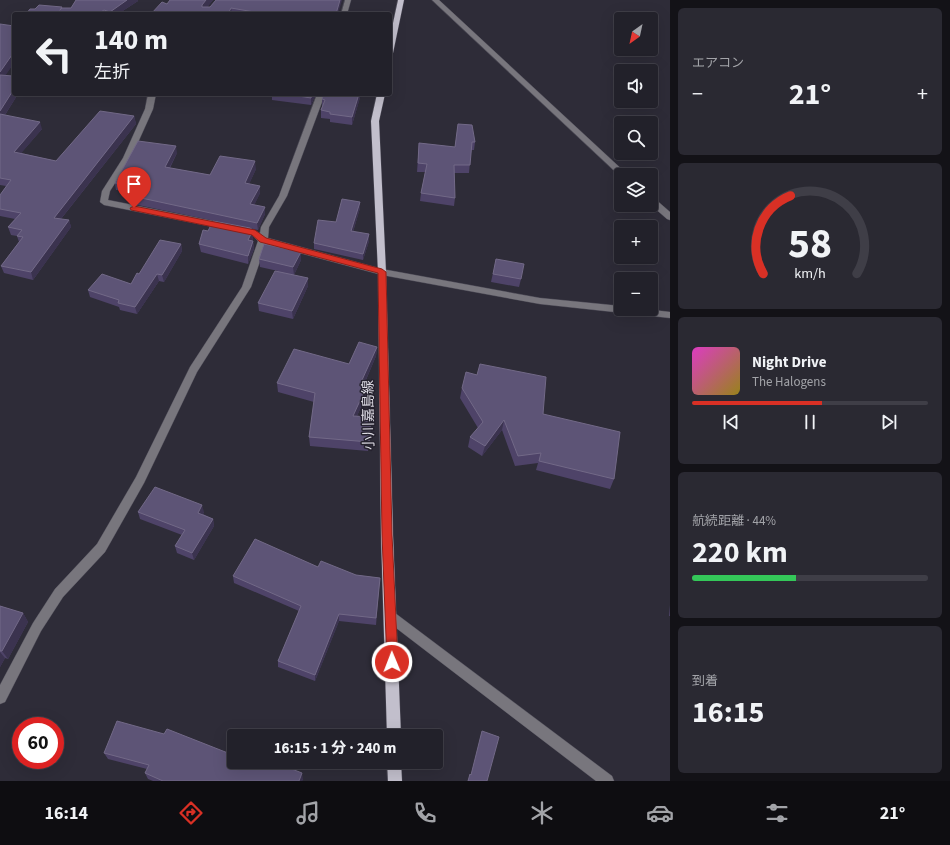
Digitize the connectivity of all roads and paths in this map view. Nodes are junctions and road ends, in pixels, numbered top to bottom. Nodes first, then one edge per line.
1 (348, 0) edge
2 (401, 0) edge
3 (435, 0) edge
4 (345, 12) edge
5 (392, 43) edge
6 (151, 96) edge
7 (320, 96) edge
8 (381, 96) edge
9 (616, 168) edge
10 (658, 206) edge
11 (670, 217) edge
12 (263, 240) junction
13 (382, 272) junction
14 (670, 315) edge
15 (392, 617) junction
16 (0, 698) edge
17 (394, 729) edge
18 (394, 769) edge
19 (395, 781) edge
20 (607, 781) edge

1 - 4 street
2 - 5 main road
3 - 9 street
6 - 12 street
7 - 12 street
8 - 13 main road, 小川嘉島線
10 - 11 street
12 - 13 street
12 - 16 street
13 - 14 street
13 - 15 main road, 小川嘉島線
15 - 17 main road, 小川嘉島線
15 - 20 street
18 - 19 main road

